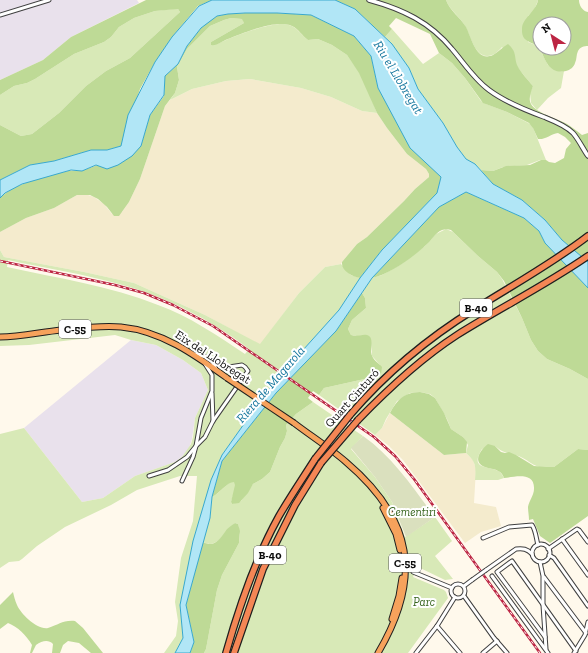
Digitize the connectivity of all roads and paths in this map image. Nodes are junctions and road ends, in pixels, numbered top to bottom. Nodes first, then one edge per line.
1 (49, 0) edge
2 (370, 0) edge
3 (0, 15) edge
4 (588, 156) edge
5 (588, 236) edge
6 (588, 256) edge
7 (0, 337) edge
8 (190, 352) junction
9 (210, 358) junction
10 (204, 362) junction
11 (218, 371) junction
12 (212, 375) junction
13 (212, 391) junction
14 (213, 421) junction
15 (196, 446) junction
16 (149, 476) dead end
17 (364, 479) junction
18 (182, 481) dead end
19 (483, 538) dead end
20 (562, 539) junction
21 (588, 542) edge
22 (538, 545) junction
23 (548, 549) junction
24 (532, 554) junction
25 (549, 555) junction
26 (540, 562) junction
27 (412, 566) dead end
28 (588, 575) edge
29 (492, 576) dead end
30 (543, 576) junction
31 (464, 586) junction
32 (452, 588) junction
33 (464, 596) junction
34 (455, 597) junction
35 (543, 605) junction
36 (588, 606) edge
37 (588, 622) edge
38 (437, 626) junction
39 (586, 633) junction
40 (545, 636) junction
41 (497, 641) junction
42 (546, 648) junction
43 (575, 652) edge
44 (226, 653) edge
45 (234, 653) edge
46 (374, 653) edge
47 (378, 653) edge
48 (416, 653) edge
49 (460, 653) edge
50 (483, 653) edge
51 (507, 653) edge
52 (548, 653) edge

1 - 3 street
2 - 4 street
5 - 44 highway, Quart Cinturó / B-40, bridge
6 - 45 highway, Quart Cinturó / B-40, bridge
7 - 8 highway, Eix del Llobregat / C-55
8 - 9 street
8 - 10 highway, Eix del Llobregat / C-55
9 - 11 street
9 - 14 street
10 - 11 highway, Eix del Llobregat / C-55
10 - 12 street
11 - 12 street
11 - 17 highway, Eix del Llobregat / C-55, bridge
12 - 13 street
13 - 14 street
13 - 15 street
14 - 15 street
15 - 16 street
15 - 18 street
17 - 46 highway, Eix del Llobregat / C-55
17 - 47 highway, Eix del Llobregat / C-55
19 - 22 street
20 - 21 street
20 - 23 street
20 - 28 street
22 - 23 street
22 - 24 street
23 - 25 street
24 - 26 street
24 - 31 street, bridge
25 - 26 street
25 - 36 street
26 - 30 street
27 - 32 street
29 - 42 street
30 - 35 street
30 - 39 street
31 - 32 street
31 - 33 street
32 - 34 street
33 - 34 street
33 - 41 street
34 - 38 street
35 - 40 street
35 - 40 street
35 - 43 street
37 - 39 street
38 - 48 street
38 - 49 street
39 - 43 street
40 - 42 street
41 - 50 street
41 - 51 street
42 - 52 street

